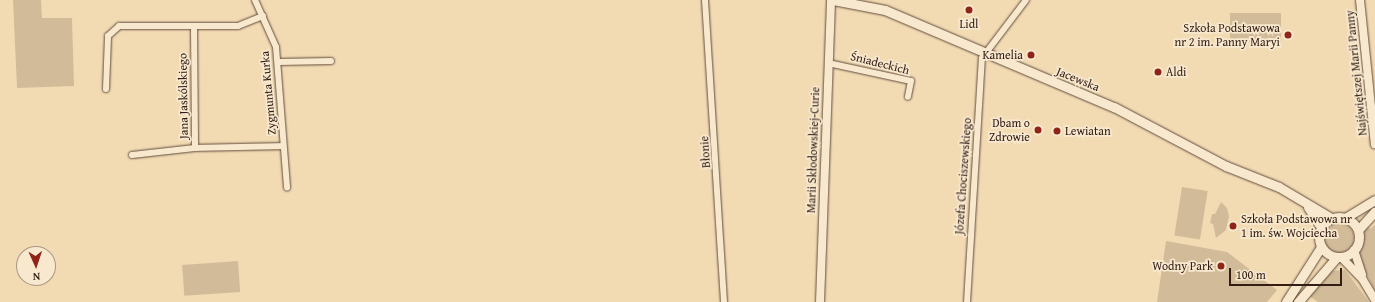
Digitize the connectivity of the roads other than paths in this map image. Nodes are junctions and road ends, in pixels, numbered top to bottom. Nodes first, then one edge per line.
1 (255, 0) edge
2 (706, 0) edge
3 (832, 0) edge
4 (873, 0) edge
5 (1026, 0) edge
6 (1360, 0) edge
7 (885, 10) junction
8 (263, 16) junction
9 (194, 27) junction
10 (985, 53) junction
11 (331, 61) dead end
12 (279, 62) junction
13 (828, 63) junction
14 (106, 89) dead end
15 (908, 97) dead end
16 (1375, 144) edge
17 (284, 146) junction
18 (195, 148) junction
19 (132, 155) dead end
20 (287, 188) dead end
21 (1375, 200) edge
22 (1306, 204) junction
23 (1375, 211) edge
24 (1331, 218) junction
25 (1346, 218) junction
26 (1321, 227) junction
27 (1358, 230) junction
28 (1321, 248) junction
29 (1354, 250) junction
30 (1339, 258) junction
31 (1363, 280) junction
32 (1375, 300) edge
33 (724, 302) edge
34 (820, 302) edge
35 (967, 302) edge
36 (1286, 302) edge
37 (1298, 302) edge

1 - 8 street, Zygmunta Kurka
2 - 33 street, Błonie
3 - 7 main road, Jacewska
3 - 13 street, Marii Skłodowskiej-Curie
4 - 7 main road
5 - 10 street
6 - 16 street, Najświętszej Marii Panny
7 - 10 main road, Jacewska
8 - 9 street
8 - 12 street, Zygmunta Kurka
9 - 14 street
9 - 18 street, Jana Jaskólskiego
10 - 22 main road, Jacewska
10 - 35 street, Józefa Chociszewskiego
11 - 12 street
12 - 17 street, Zygmunta Kurka
13 - 15 street, Śniadeckich
13 - 34 street, Marii Skłodowskiej-Curie
17 - 18 street, Jana Jaskólskiego
17 - 20 street, Zygmunta Kurka
18 - 19 street
21 - 25 main road
22 - 24 main road, Jacewska
22 - 26 main road, Jacewska
23 - 27 main road
24 - 25 main road
24 - 26 main road
25 - 27 main road
26 - 28 main road
27 - 29 main road
28 - 30 main road
28 - 36 main road
29 - 30 main road
29 - 31 street
30 - 31 street
30 - 37 main road
31 - 32 street

